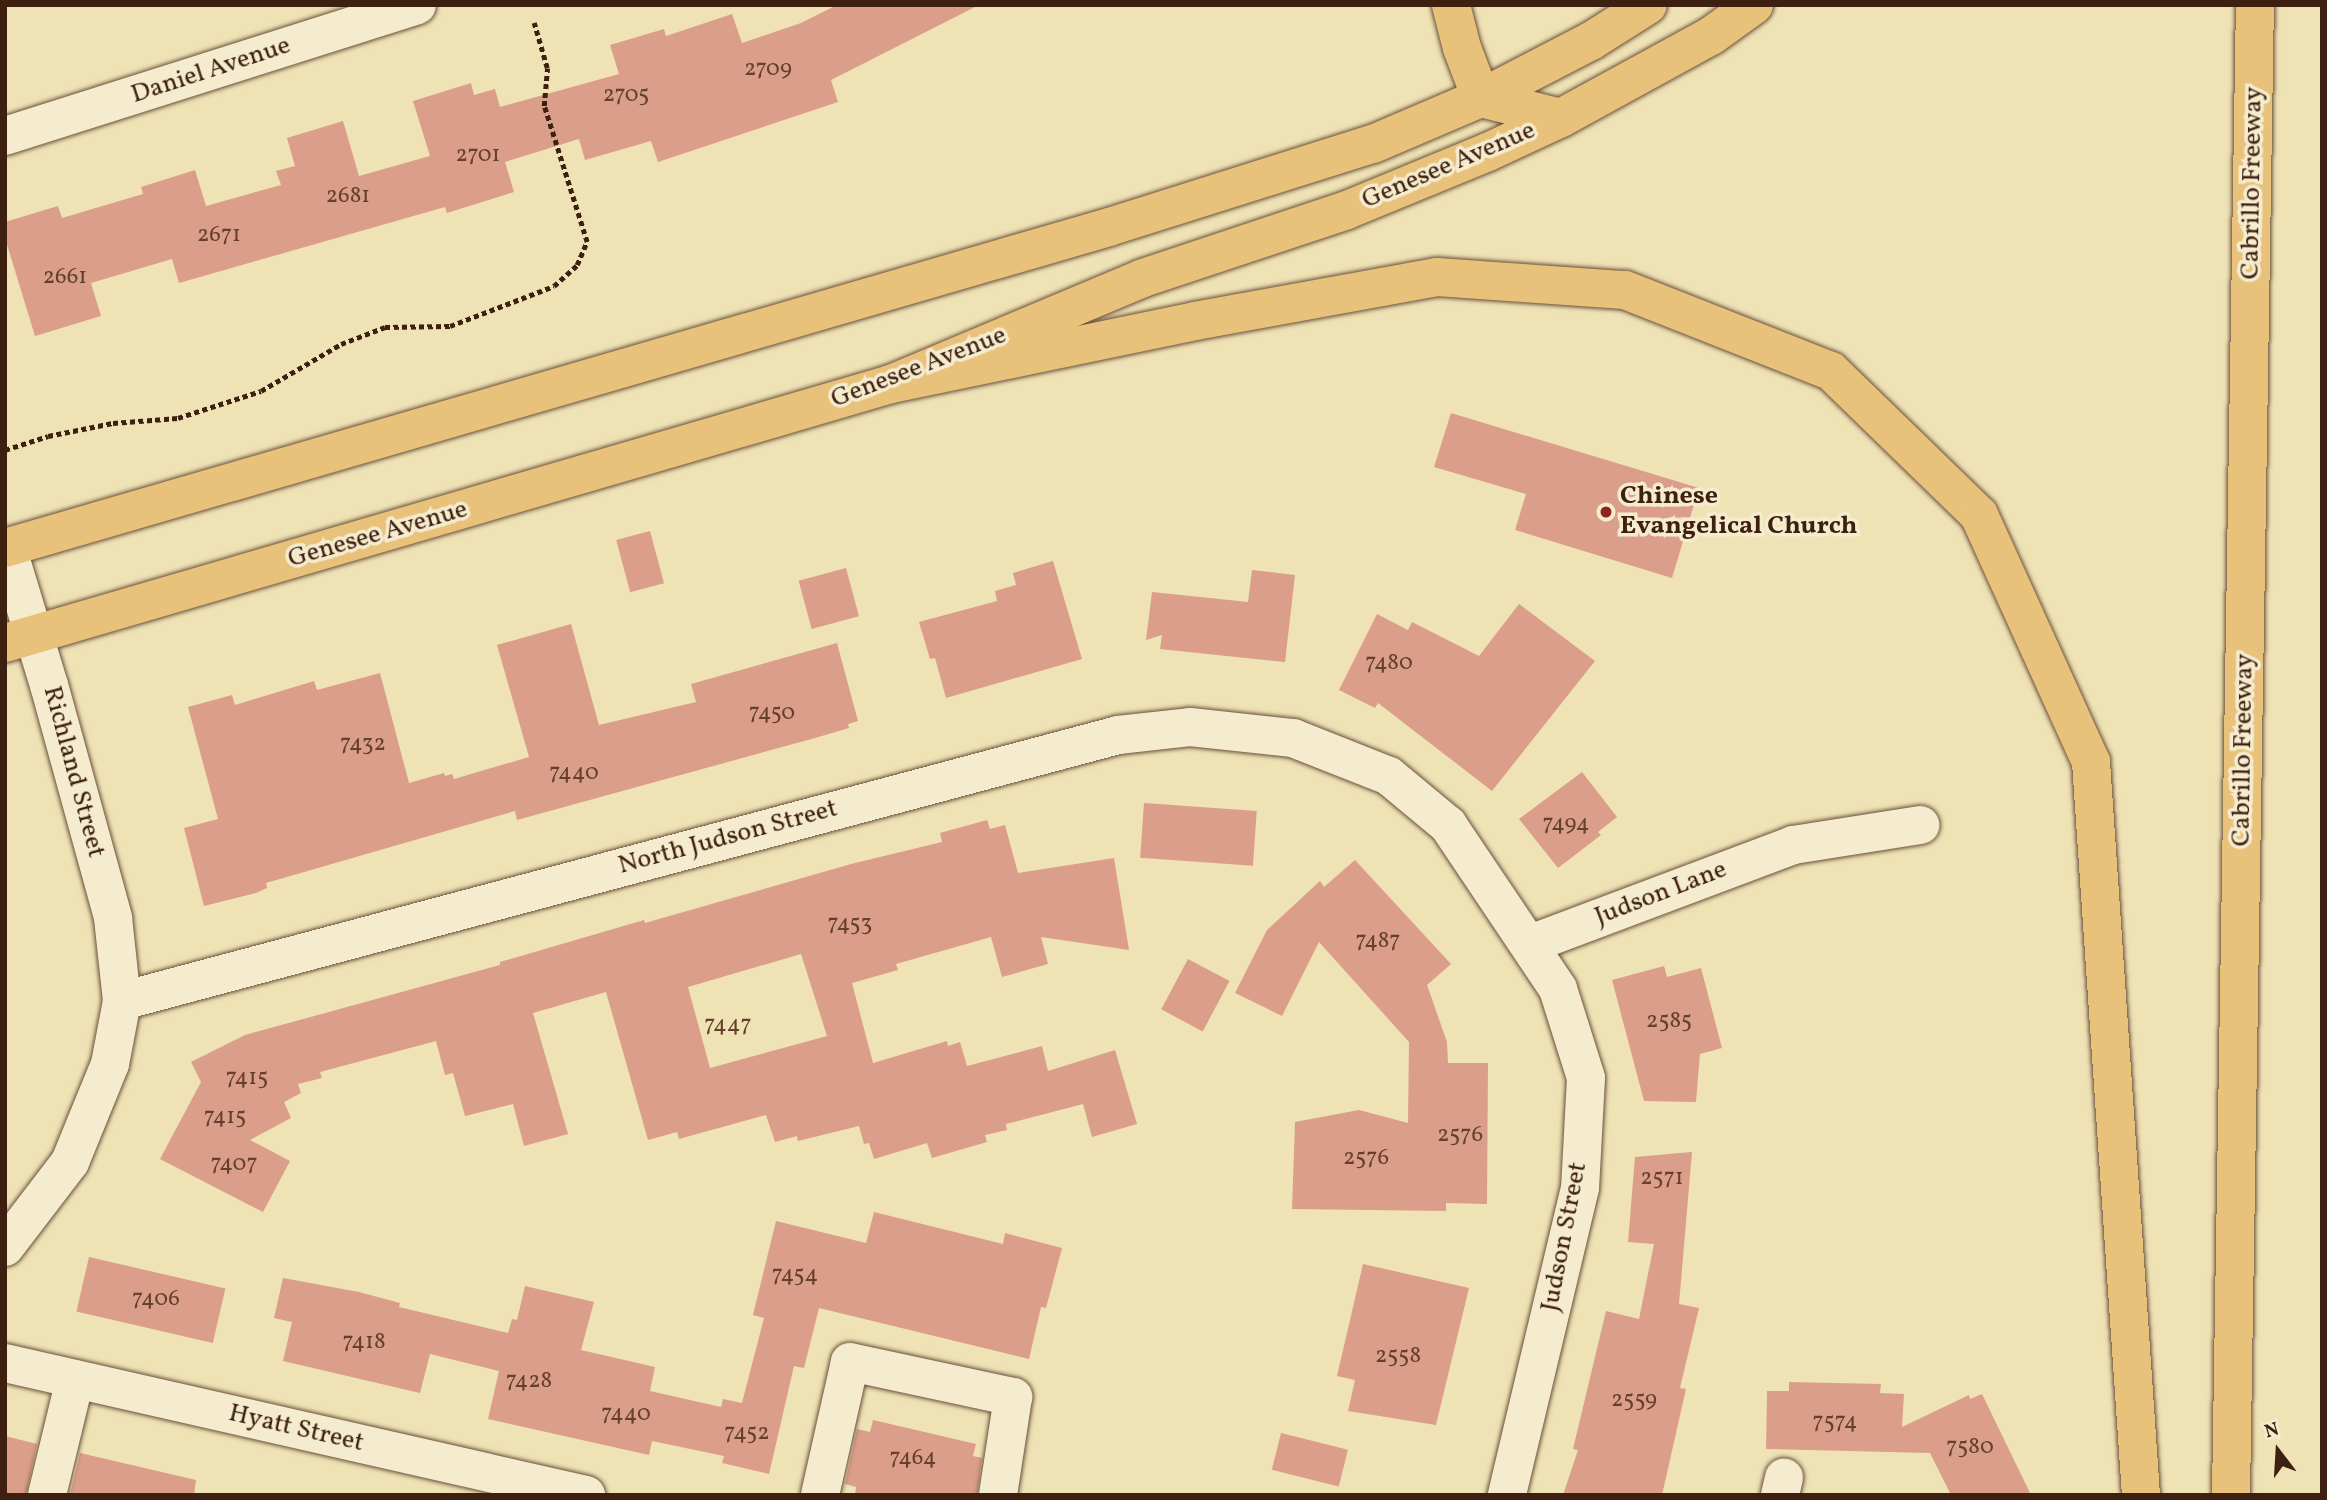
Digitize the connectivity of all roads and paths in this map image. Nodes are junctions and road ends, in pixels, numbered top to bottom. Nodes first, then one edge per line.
1 (418, 5) edge
2 (1451, 5) edge
3 (1648, 5) edge
4 (1754, 5) edge
5 (2255, 5) edge
6 (534, 23) dead end
7 (1481, 98) junction
8 (1561, 118) junction
9 (5, 136) edge
10 (891, 384) junction
11 (5, 450) edge
12 (6, 548) edge
13 (20, 639) edge
14 (1920, 825) dead end
15 (1530, 944) junction
16 (122, 1001) junction
17 (5, 1247) edge
18 (5, 1363) edge
19 (75, 1379) junction
20 (47, 1495) edge
21 (586, 1495) edge
22 (820, 1495) edge
23 (998, 1495) edge
24 (1507, 1495) edge
25 (2141, 1495) edge
26 (2231, 1495) edge

1 - 9 street, Daniel Avenue
2 - 7 main road
3 - 7 main road, Genesee Avenue
4 - 8 main road, Genesee Avenue
5 - 26 main road, Cabrillo Freeway
6 - 11 path
7 - 8 main road
7 - 12 main road, Genesee Avenue
8 - 10 main road, Genesee Avenue
10 - 13 main road, Genesee Avenue
10 - 25 main road
12 - 13 street, Richland Street
13 - 16 street, Richland Street
14 - 15 street, Judson Lane
15 - 16 street, North Judson Street
15 - 24 street, Judson Street
16 - 17 street
18 - 19 street, Hyatt Street
19 - 20 street
19 - 21 street, Hyatt Street
22 - 23 street

